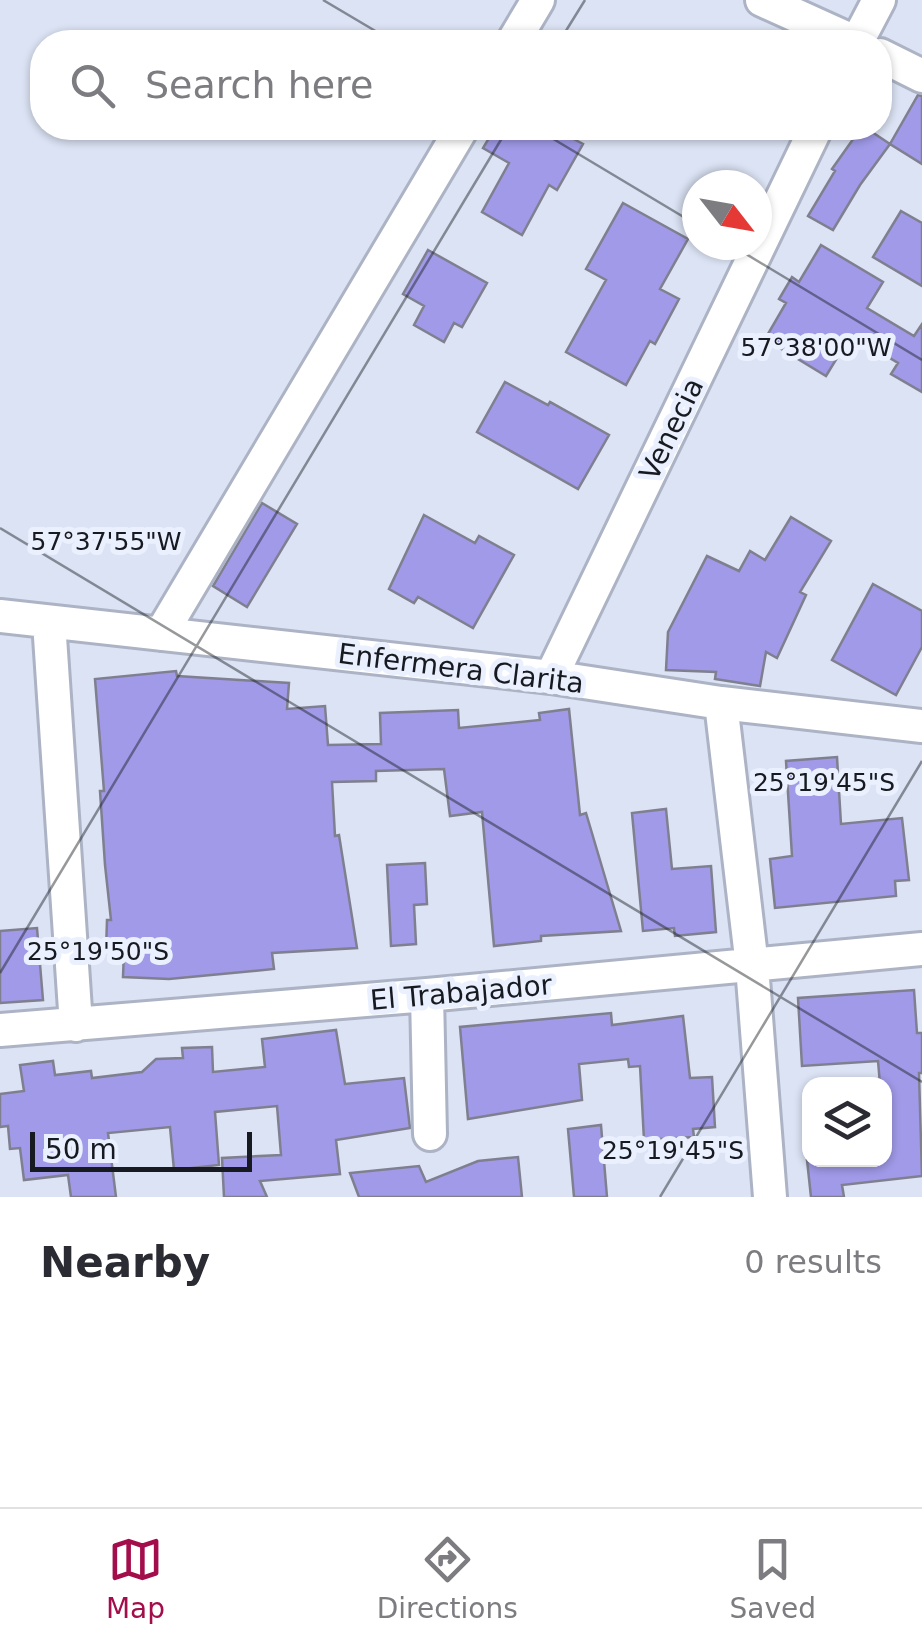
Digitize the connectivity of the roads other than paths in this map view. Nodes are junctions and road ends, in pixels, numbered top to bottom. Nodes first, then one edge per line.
1 (538, 0) edge
2 (762, 0) edge
3 (879, 0) edge
4 (520, 30) edge
5 (829, 30) edge
6 (863, 30) edge
7 (892, 60) edge
8 (922, 76) edge
9 (455, 140) edge
10 (810, 140) edge
11 (0, 616) edge
12 (49, 622) junction
13 (161, 634) junction
14 (551, 677) junction
15 (721, 703) junction
16 (922, 726) edge
17 (922, 949) edge
18 (752, 966) junction
19 (427, 995) junction
20 (76, 1026) junction
21 (0, 1030) edge
22 (430, 1134) dead end
23 (770, 1197) edge

1 - 4 street
2 - 5 street
3 - 6 street
7 - 8 street
9 - 13 street
10 - 14 street, Venecia
11 - 12 street, Enfermera Clarita
12 - 13 street, Enfermera Clarita
12 - 20 street
13 - 14 street, Enfermera Clarita
14 - 15 street, Enfermera Clarita
15 - 16 street, Enfermera Clarita
15 - 18 street
17 - 18 street, El Trabajador
18 - 19 street, El Trabajador
18 - 23 street
19 - 20 street, El Trabajador
19 - 22 street
20 - 21 street, El Trabajador

